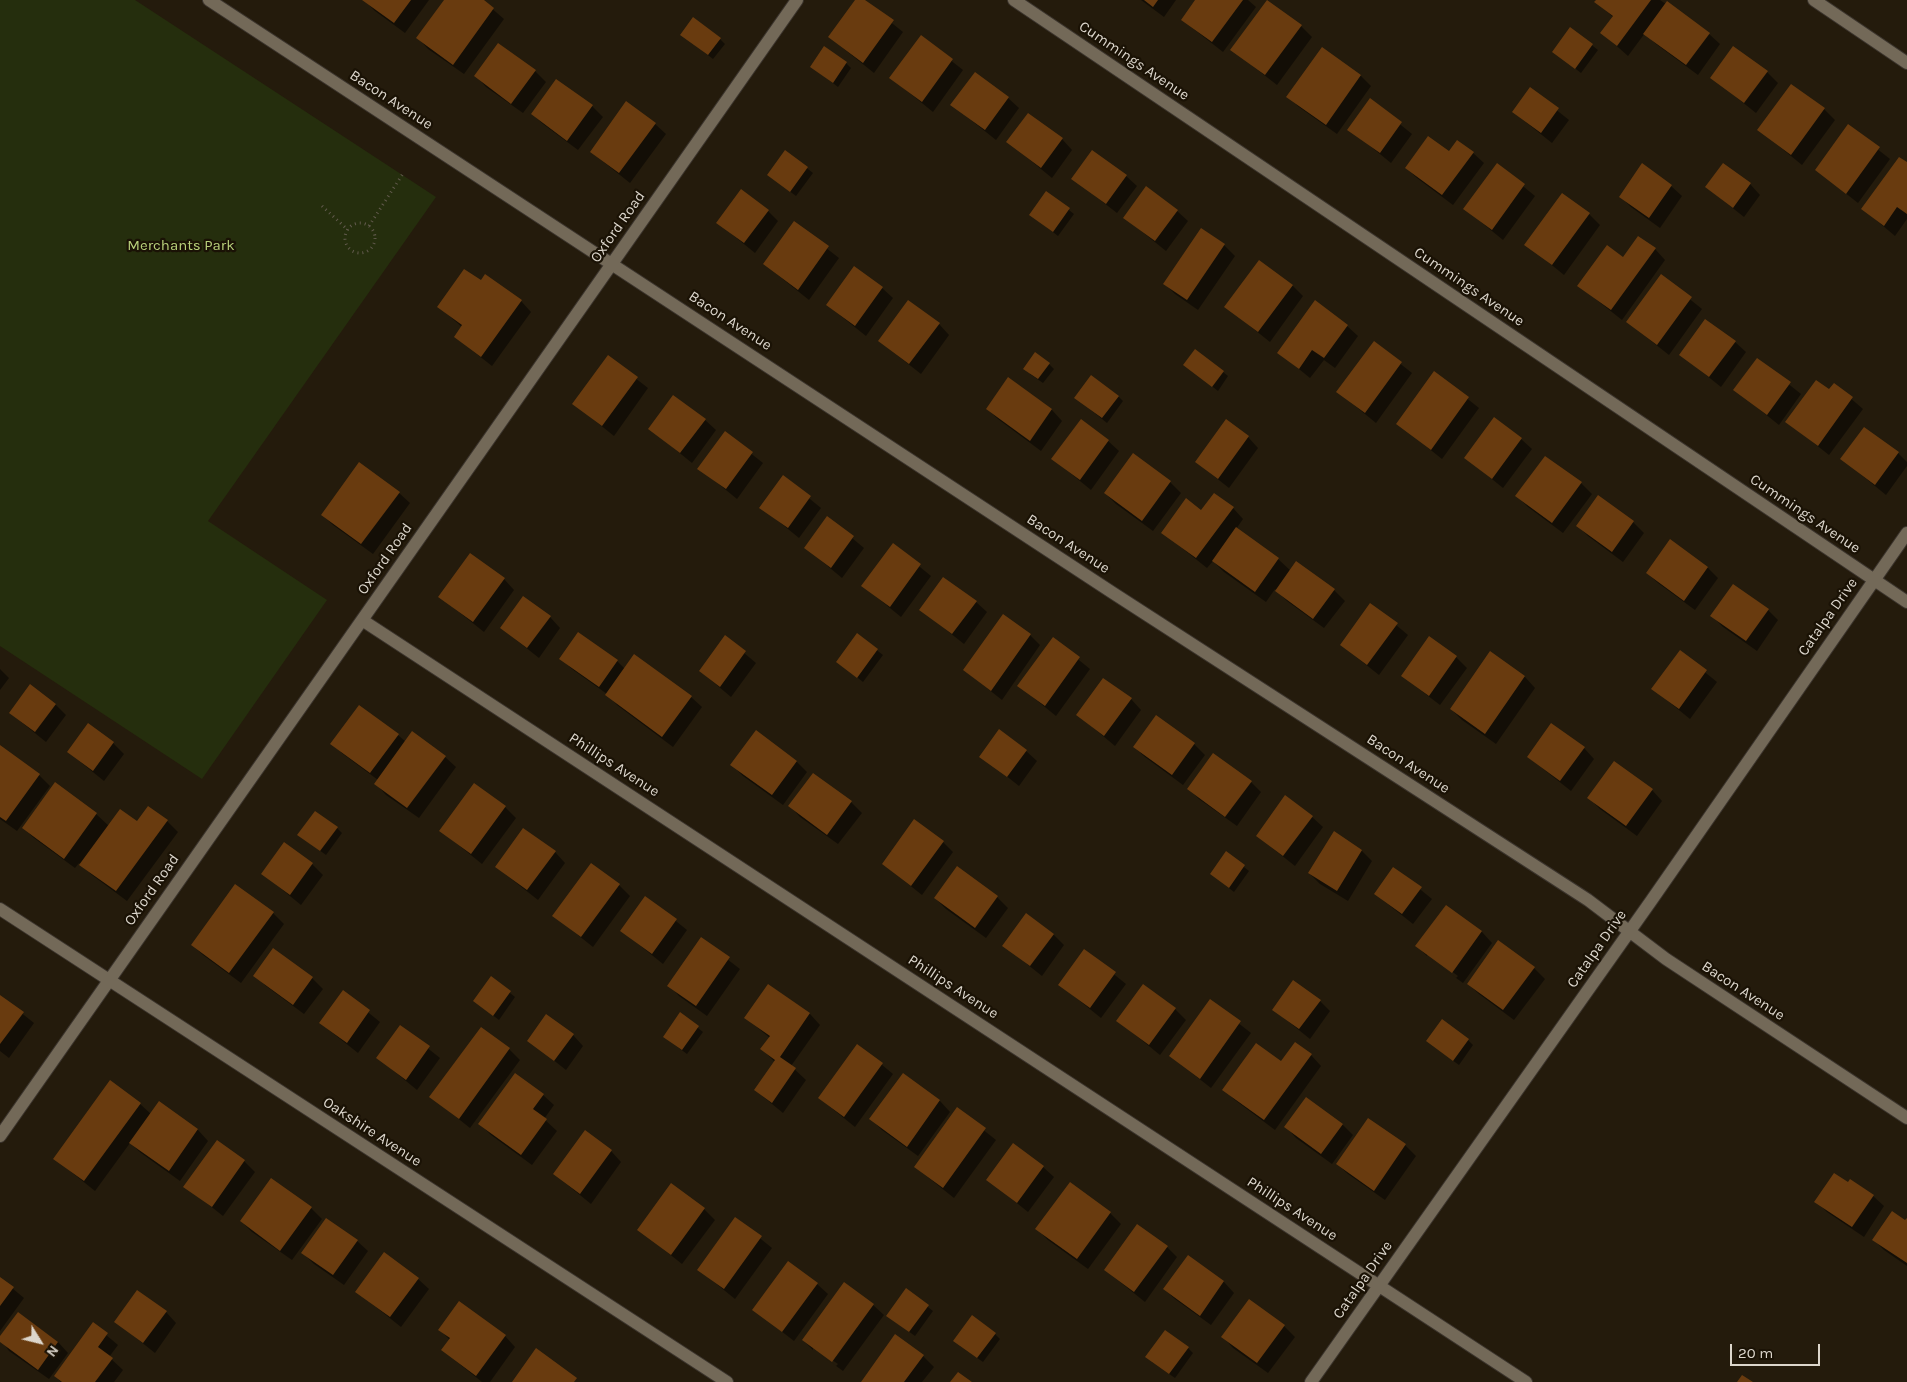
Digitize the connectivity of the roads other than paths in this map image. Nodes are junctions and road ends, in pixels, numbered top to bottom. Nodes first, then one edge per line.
1 (209, 0) edge
2 (797, 0) edge
3 (1014, 0) edge
4 (1814, 0) edge
5 (1907, 63) edge
6 (613, 264) junction
7 (1907, 533) edge
8 (1874, 580) junction
9 (1907, 602) edge
10 (362, 620) junction
11 (0, 909) edge
12 (1630, 932) junction
13 (109, 980) junction
14 (1907, 1118) edge
15 (0, 1136) edge
16 (1379, 1286) junction
17 (727, 1382) edge
18 (1311, 1382) edge
19 (1526, 1382) edge

1 - 6 street, Bacon Avenue
2 - 6 street, Oxford Road
3 - 8 street, Cummings Avenue
4 - 5 street
6 - 10 street, Oxford Road
6 - 12 street, Bacon Avenue
7 - 8 street, Catalpa Drive
8 - 9 street, Cummings Avenue
8 - 12 street, Catalpa Drive
10 - 13 street, Oxford Road
10 - 16 street, Phillips Avenue
11 - 13 street, Oakshire Avenue
12 - 14 street, Bacon Avenue
12 - 16 street, Catalpa Drive
13 - 15 street, Oxford Road
13 - 17 street, Oakshire Avenue
16 - 18 street, Catalpa Drive
16 - 19 street, Phillips Avenue

